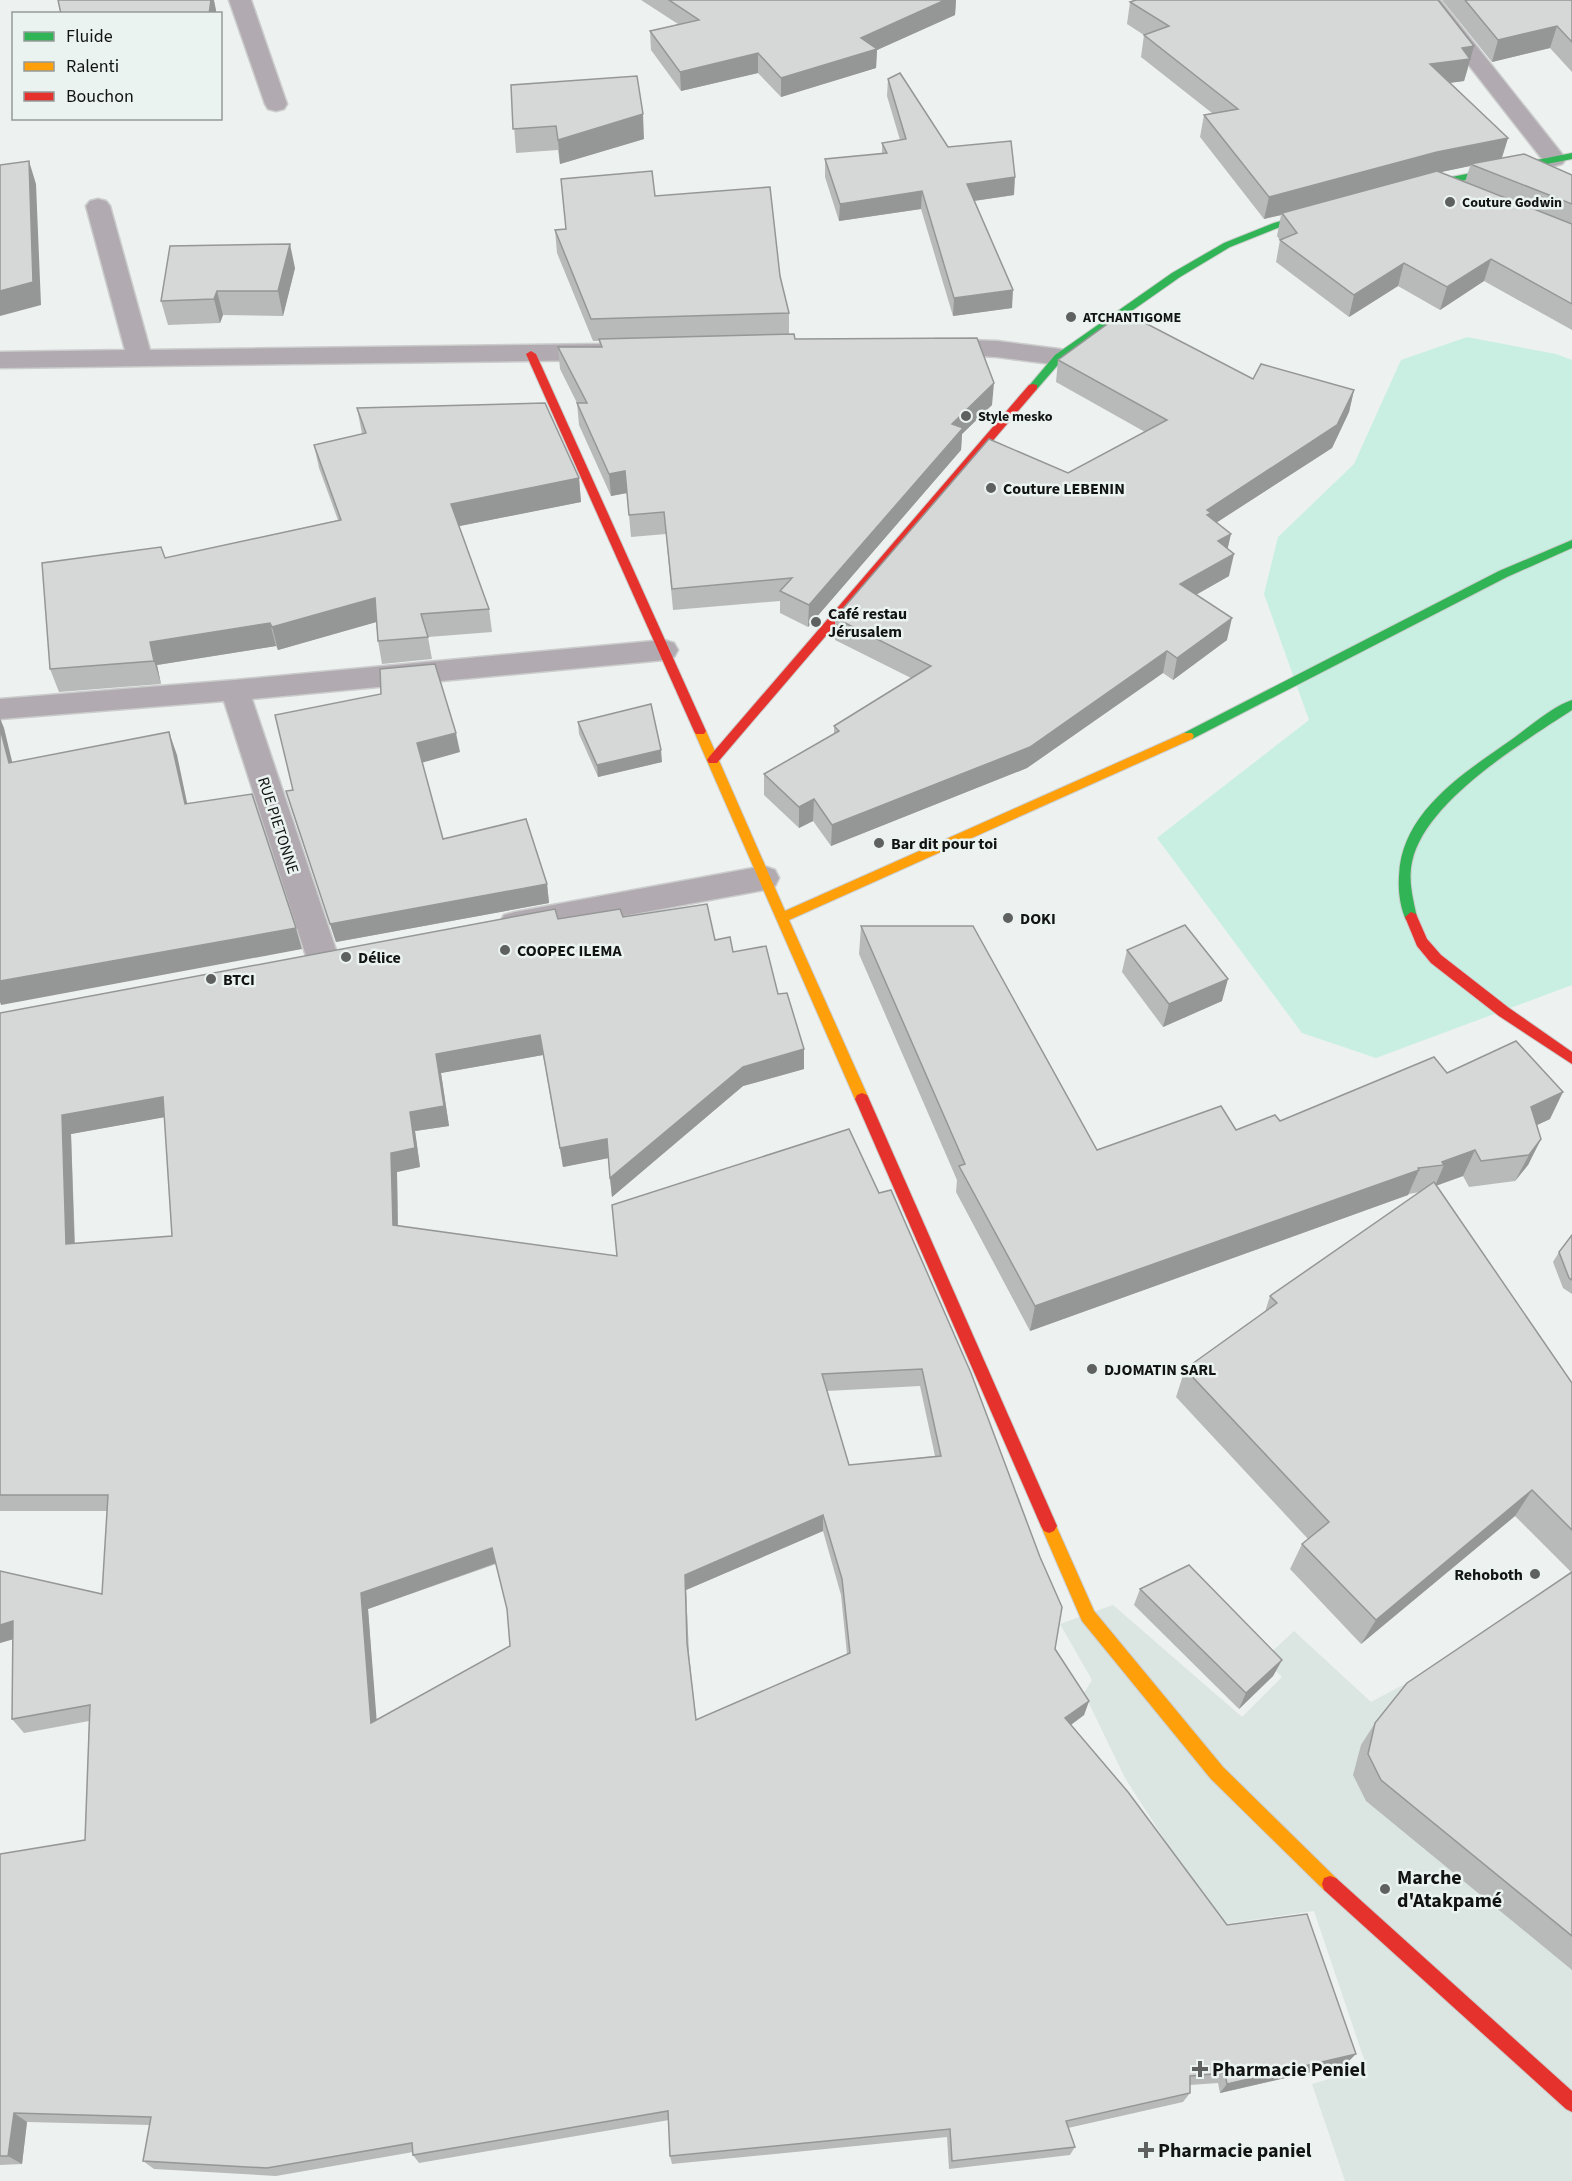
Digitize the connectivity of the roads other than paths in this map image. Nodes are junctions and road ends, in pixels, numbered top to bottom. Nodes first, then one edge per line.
1 (240, 0) edge
2 (1429, 0) edge
3 (276, 104) dead end
4 (1563, 158) edge
5 (1432, 183) junction
6 (1398, 192) edge
7 (1475, 201) edge
8 (98, 206) dead end
9 (1332, 210) edge
10 (916, 346) edge
11 (625, 351) edge
12 (531, 354) junction
13 (1059, 357) junction
14 (140, 359) junction
15 (0, 360) edge
16 (1572, 544) edge
17 (664, 650) junction
18 (236, 690) junction
19 (1572, 704) edge
20 (0, 710) edge
21 (713, 760) junction
22 (764, 878) junction
23 (780, 918) junction
24 (486, 930) edge
25 (323, 960) edge
26 (1572, 1059) edge
27 (1572, 2103) edge

1 - 3 street
2 - 4 street
4 - 5 street
5 - 6 street
5 - 7 street
8 - 14 street
9 - 13 street
10 - 13 street
11 - 12 street
12 - 14 street
12 - 17 street
13 - 21 street
14 - 15 street
16 - 23 street
17 - 18 street
17 - 21 street
18 - 20 street
18 - 25 street, RUE PIETONNE
19 - 26 street
21 - 22 street
22 - 23 street
22 - 24 street
23 - 27 street

